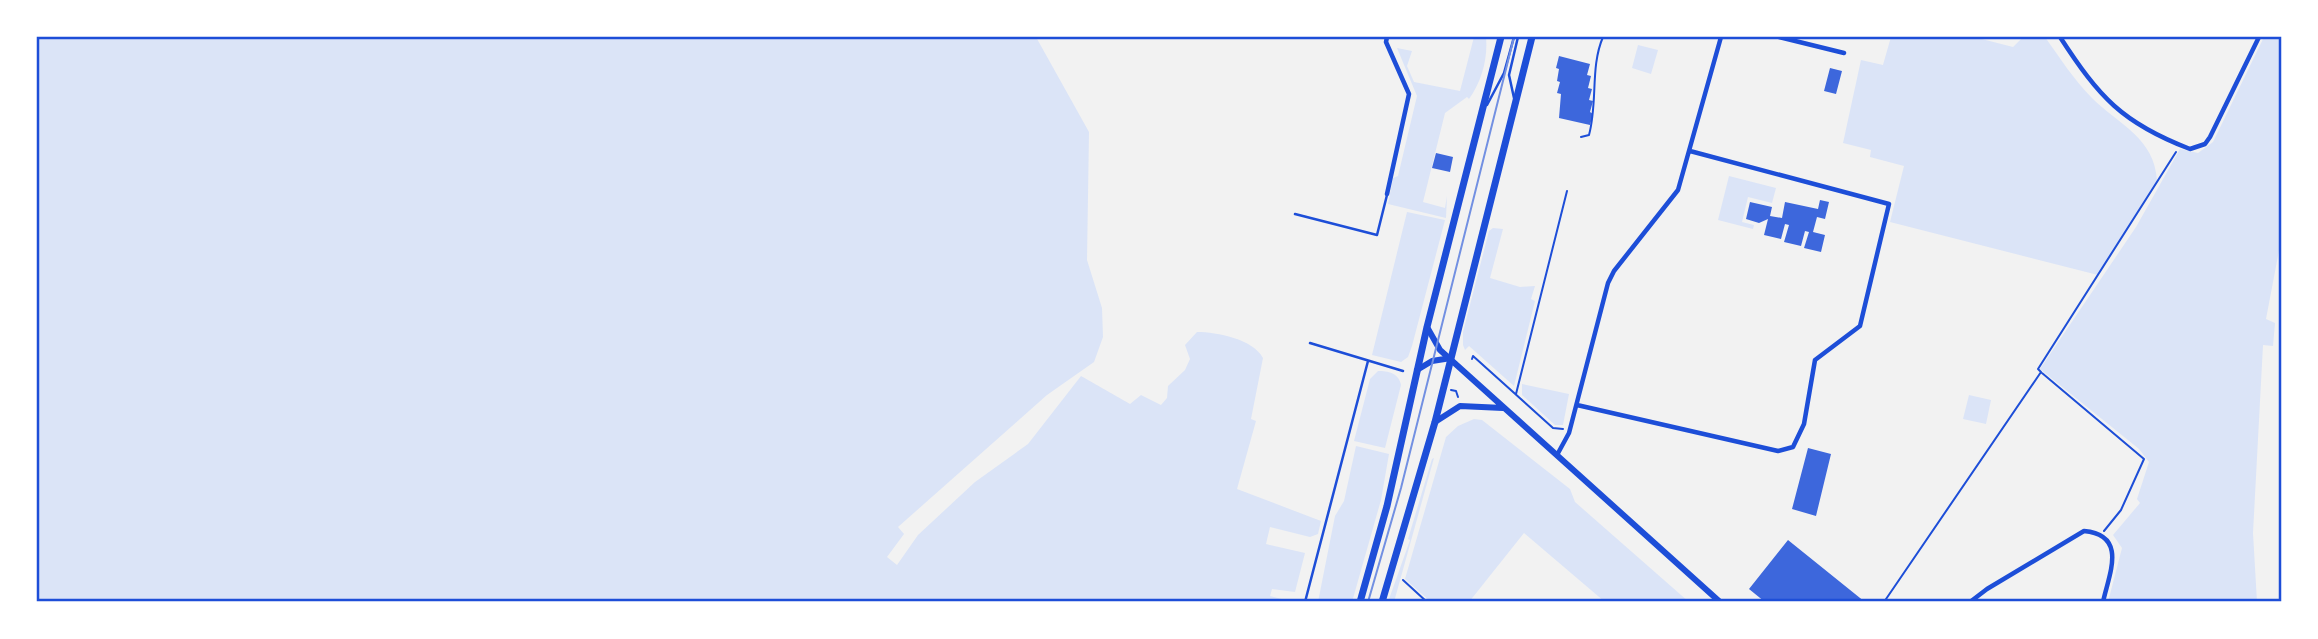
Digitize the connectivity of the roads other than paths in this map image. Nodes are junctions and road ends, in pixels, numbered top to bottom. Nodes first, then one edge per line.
1 (1387, 37) edge
2 (1501, 37) edge
3 (1516, 37) edge
4 (1532, 37) edge
5 (1721, 37) edge
6 (1779, 37) edge
7 (2060, 37) edge
8 (2259, 37) edge
9 (1844, 53) dead end
10 (1516, 108) junction
11 (1482, 115) junction
12 (1690, 151) junction
13 (1387, 194) joint
14 (1296, 214) dead end
15 (1427, 327) junction
16 (1310, 343) dead end
17 (1451, 358) junction
18 (1368, 361) junction
19 (1417, 370) junction
20 (1402, 371) dead end
21 (1577, 405) junction
22 (1505, 408) junction
23 (1435, 422) junction
24 (1557, 455) junction
25 (1305, 602) edge
26 (1360, 602) edge
27 (1382, 602) edge
28 (1720, 602) edge
29 (1970, 602) edge
30 (2103, 602) edge

1 - 13 street
2 - 11 main road
3 - 10 lane
3 - 11 lane
4 - 10 main road
5 - 12 street
6 - 9 street
7 - 8 street
10 - 17 main road
11 - 15 main road
12 - 21 street
12 - 21 street
13 - 14 lane
15 - 17 street
15 - 19 main road
16 - 18 lane
17 - 19 street
17 - 22 street
17 - 23 main road
18 - 20 lane
18 - 25 lane
19 - 26 main road
21 - 24 street
22 - 23 street
22 - 24 street
23 - 27 main road
24 - 28 street
29 - 30 street

